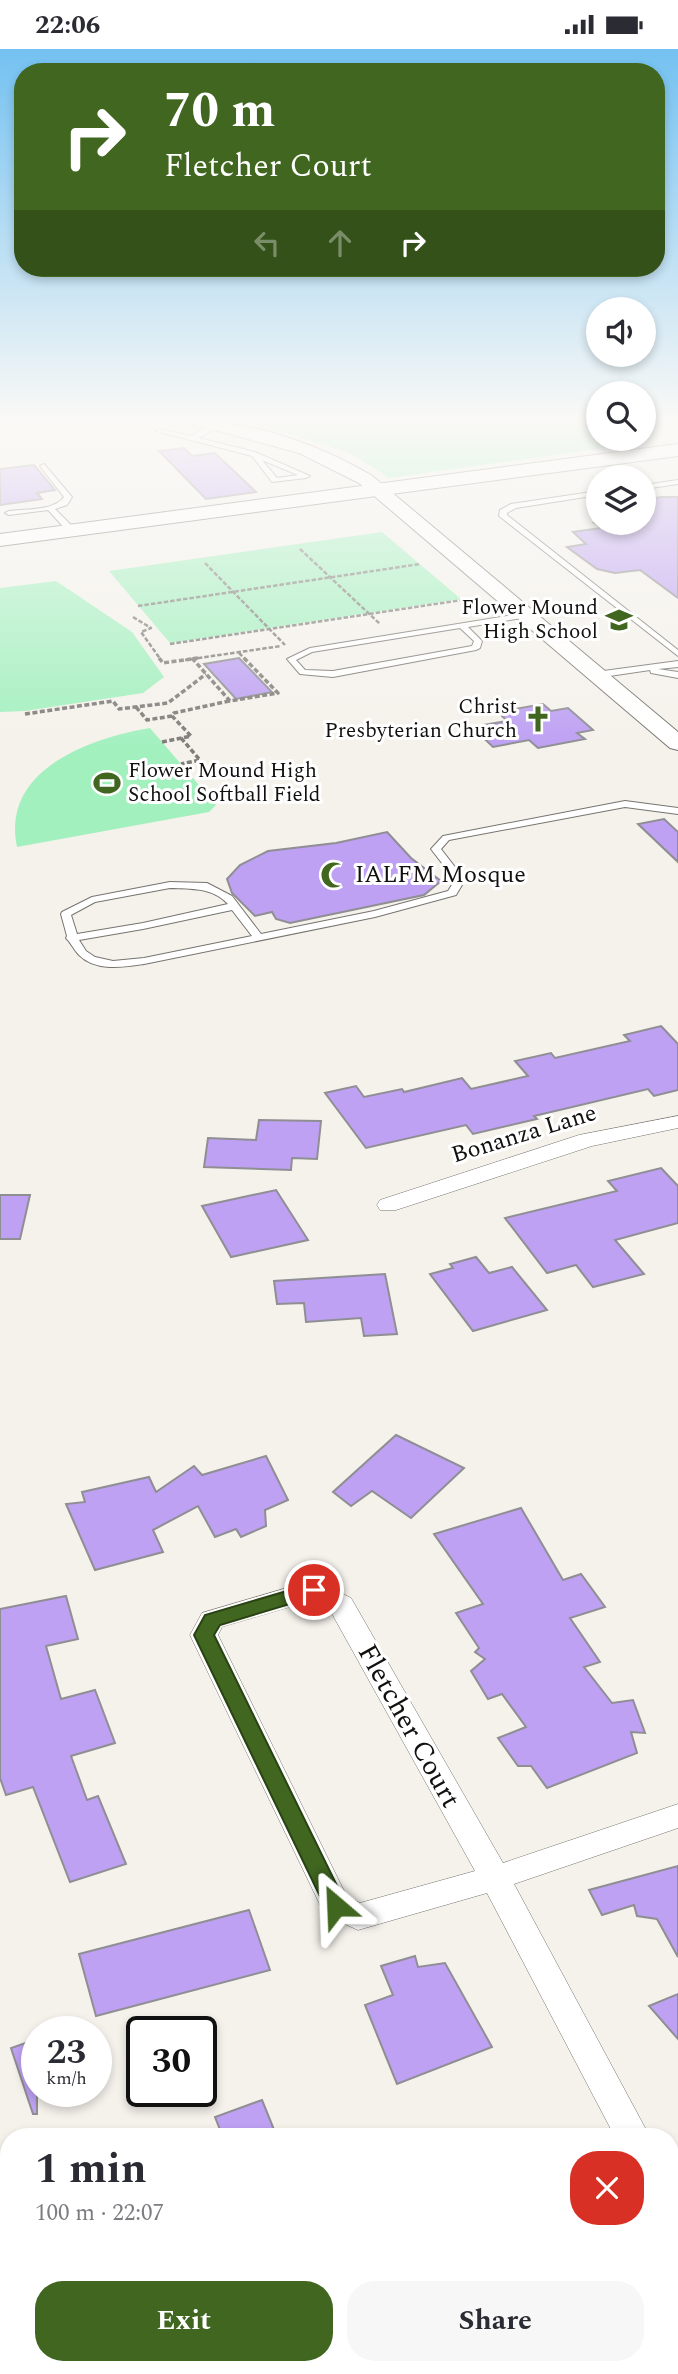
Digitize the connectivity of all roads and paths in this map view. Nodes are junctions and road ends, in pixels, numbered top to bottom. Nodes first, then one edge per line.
1 (83, 530) edge
2 (424, 530) edge
3 (519, 530) edge
4 (72, 531) joint
5 (0, 541) edge
6 (300, 549) dead end
7 (205, 563) dead end
8 (420, 564) dead end
9 (330, 577) junction
10 (233, 591) junction
11 (462, 600) dead end
12 (138, 605) dead end
13 (369, 614) junction
14 (525, 615) junction
15 (133, 617) dead end
16 (461, 625) junction
17 (269, 629) junction
18 (393, 637) junction
19 (170, 644) dead end
20 (238, 652) junction
21 (678, 654) edge
22 (192, 658) junction
23 (678, 664) edge
24 (640, 668) junction
25 (206, 674) junction
26 (596, 675) junction
27 (678, 675) edge
28 (230, 701) junction
29 (136, 707) junction
30 (25, 713) dead end
31 (172, 716) junction
32 (181, 738) junction
33 (162, 742) dead end
34 (678, 743) edge
35 (181, 764) dead end
36 (678, 811) edge
37 (234, 906) junction
38 (258, 937) junction
39 (71, 938) junction
40 (678, 1122) edge
41 (388, 1205) dead end
42 (678, 1816) edge
43 (495, 1878) junction
44 (627, 2128) edge

1 - 4 main road
2 - 14 street
3 - 21 lane
4 - 5 main road
6 - 9 path
7 - 10 path
8 - 9 path
9 - 10 path
9 - 13 path
10 - 12 path
10 - 17 path
11 - 13 path
13 - 17 path
13 - 18 path
14 - 16 lane
14 - 26 street
15 - 22 path
16 - 18 lane
16 - 18 lane
17 - 19 path
17 - 20 path
20 - 22 path
20 - 28 path
22 - 25 path
23 - 24 lane
24 - 26 lane
24 - 27 lane
25 - 28 path
25 - 29 path
26 - 34 street
28 - 31 path
29 - 30 path
29 - 31 path
31 - 32 path
32 - 33 path
32 - 35 path
36 - 38 lane
37 - 38 lane
37 - 39 lane
37 - 39 lane
38 - 39 lane
40 - 41 street, Bonanza Lane
42 - 43 street
43 - 43 street, Fletcher Court
43 - 44 street, Fletcher Court

